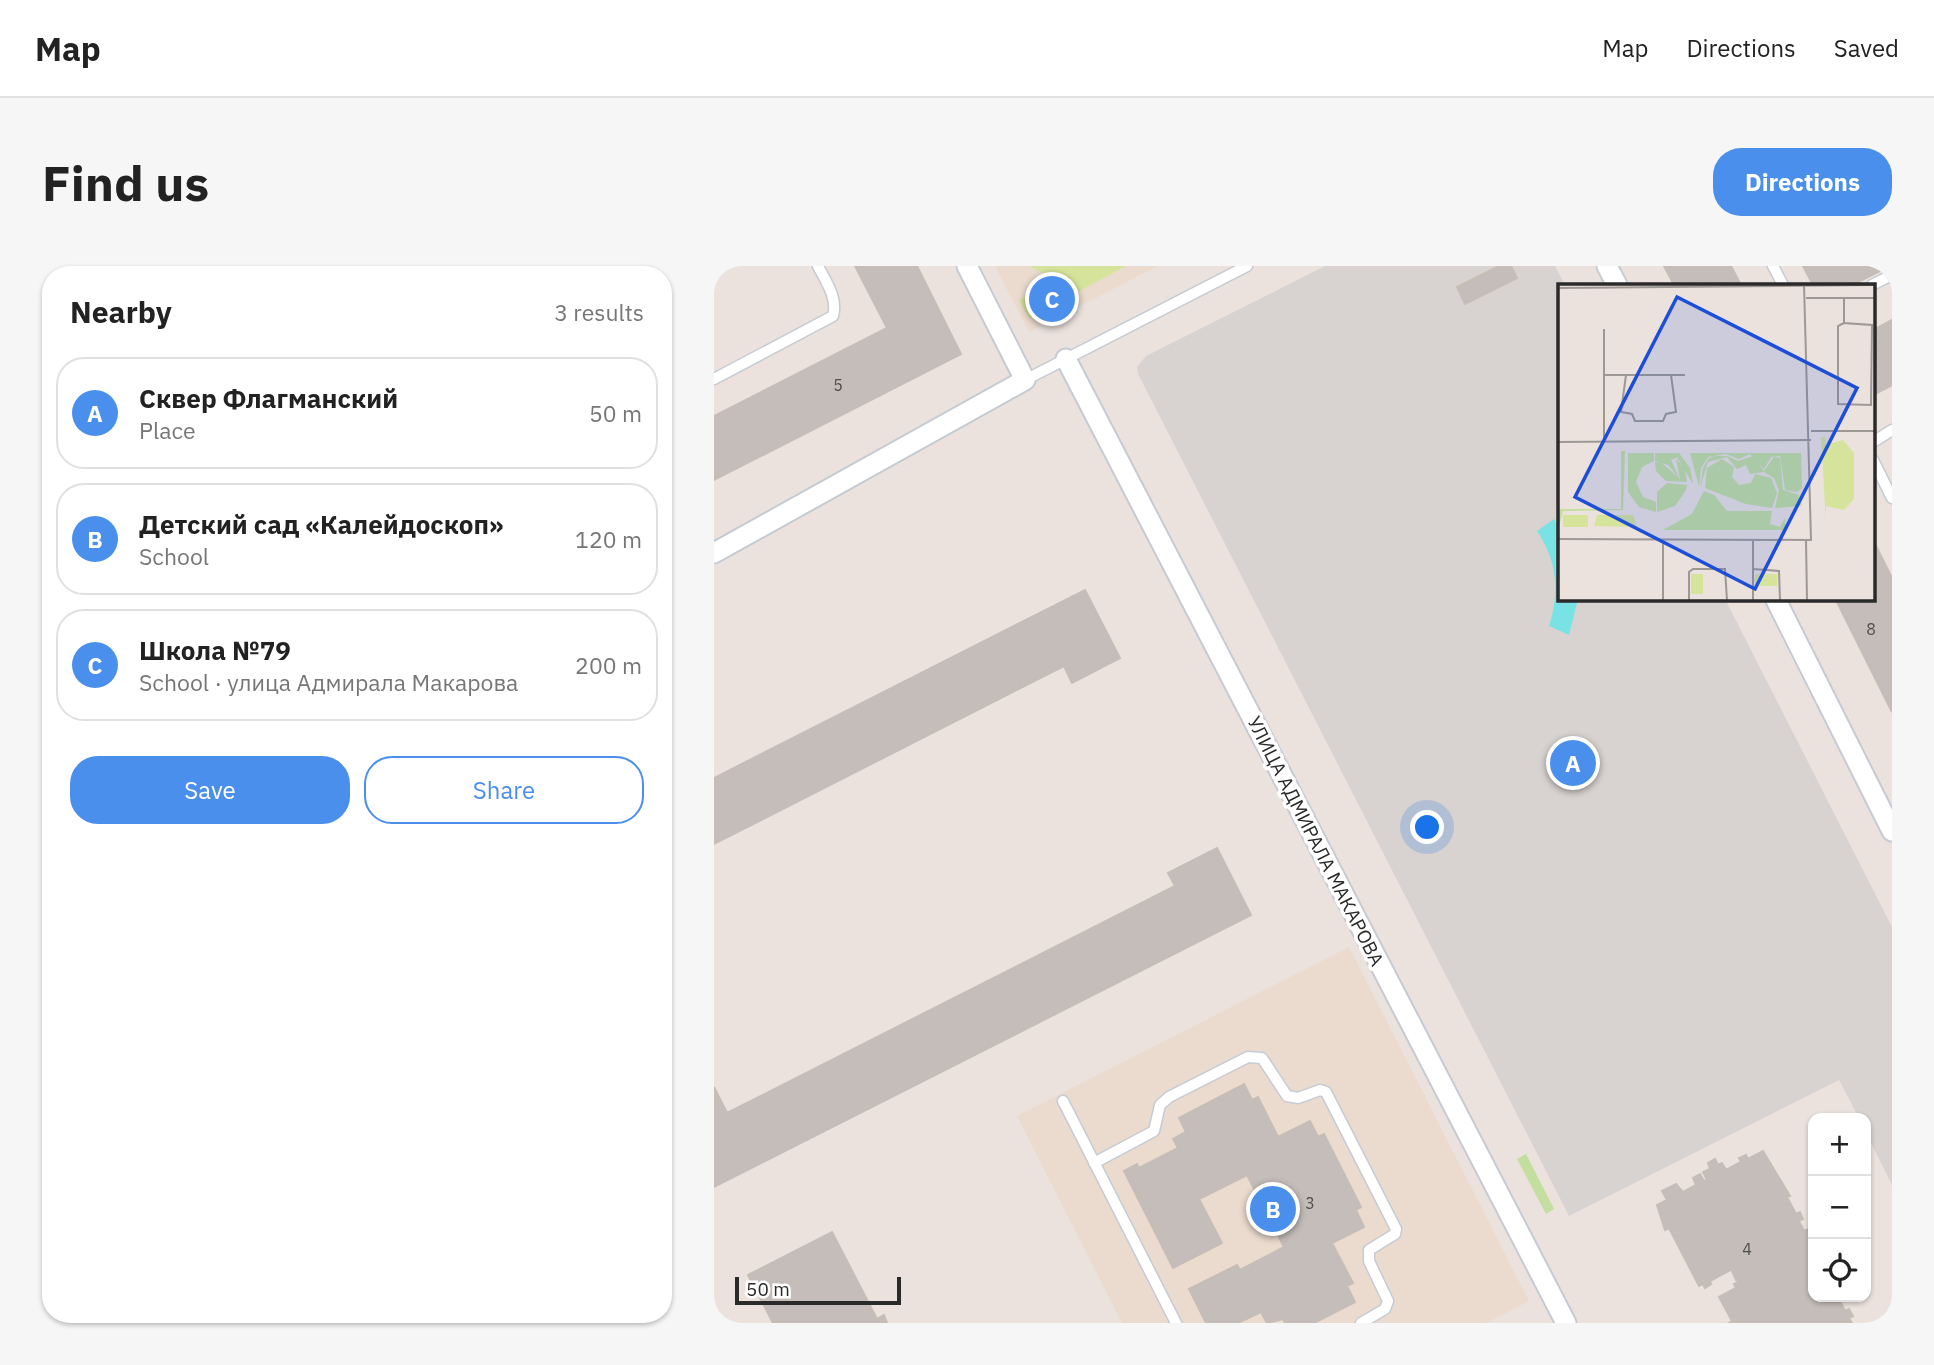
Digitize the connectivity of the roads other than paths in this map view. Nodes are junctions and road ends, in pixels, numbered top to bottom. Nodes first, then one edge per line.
1 (818, 266) edge
2 (967, 266) edge
3 (1247, 266) edge
4 (1607, 266) edge
5 (1773, 266) edge
6 (1892, 275) edge
7 (1616, 284) edge
8 (1782, 284) edge
9 (1874, 284) edge
10 (1066, 359) junction
11 (714, 379) edge
12 (1025, 380) junction
13 (1892, 430) edge
14 (1874, 441) edge
15 (1874, 462) edge
16 (1892, 498) edge
17 (714, 553) edge
18 (1776, 600) edge
19 (1886, 806) edge
20 (1892, 831) edge
21 (1063, 1101) dead end
22 (1094, 1163) junction
23 (1561, 1322) edge
24 (1176, 1323) edge
25 (1361, 1323) edge

1 - 11 lane
2 - 12 street
3 - 10 lane
4 - 7 street
5 - 8 lane
6 - 9 lane
10 - 12 lane
10 - 23 street, УЛИЦА АДМИРАЛА МАКАРОВА
12 - 17 street
13 - 14 lane
15 - 16 lane
18 - 19 street
19 - 20 street
21 - 22 lane
22 - 24 lane
22 - 25 lane

